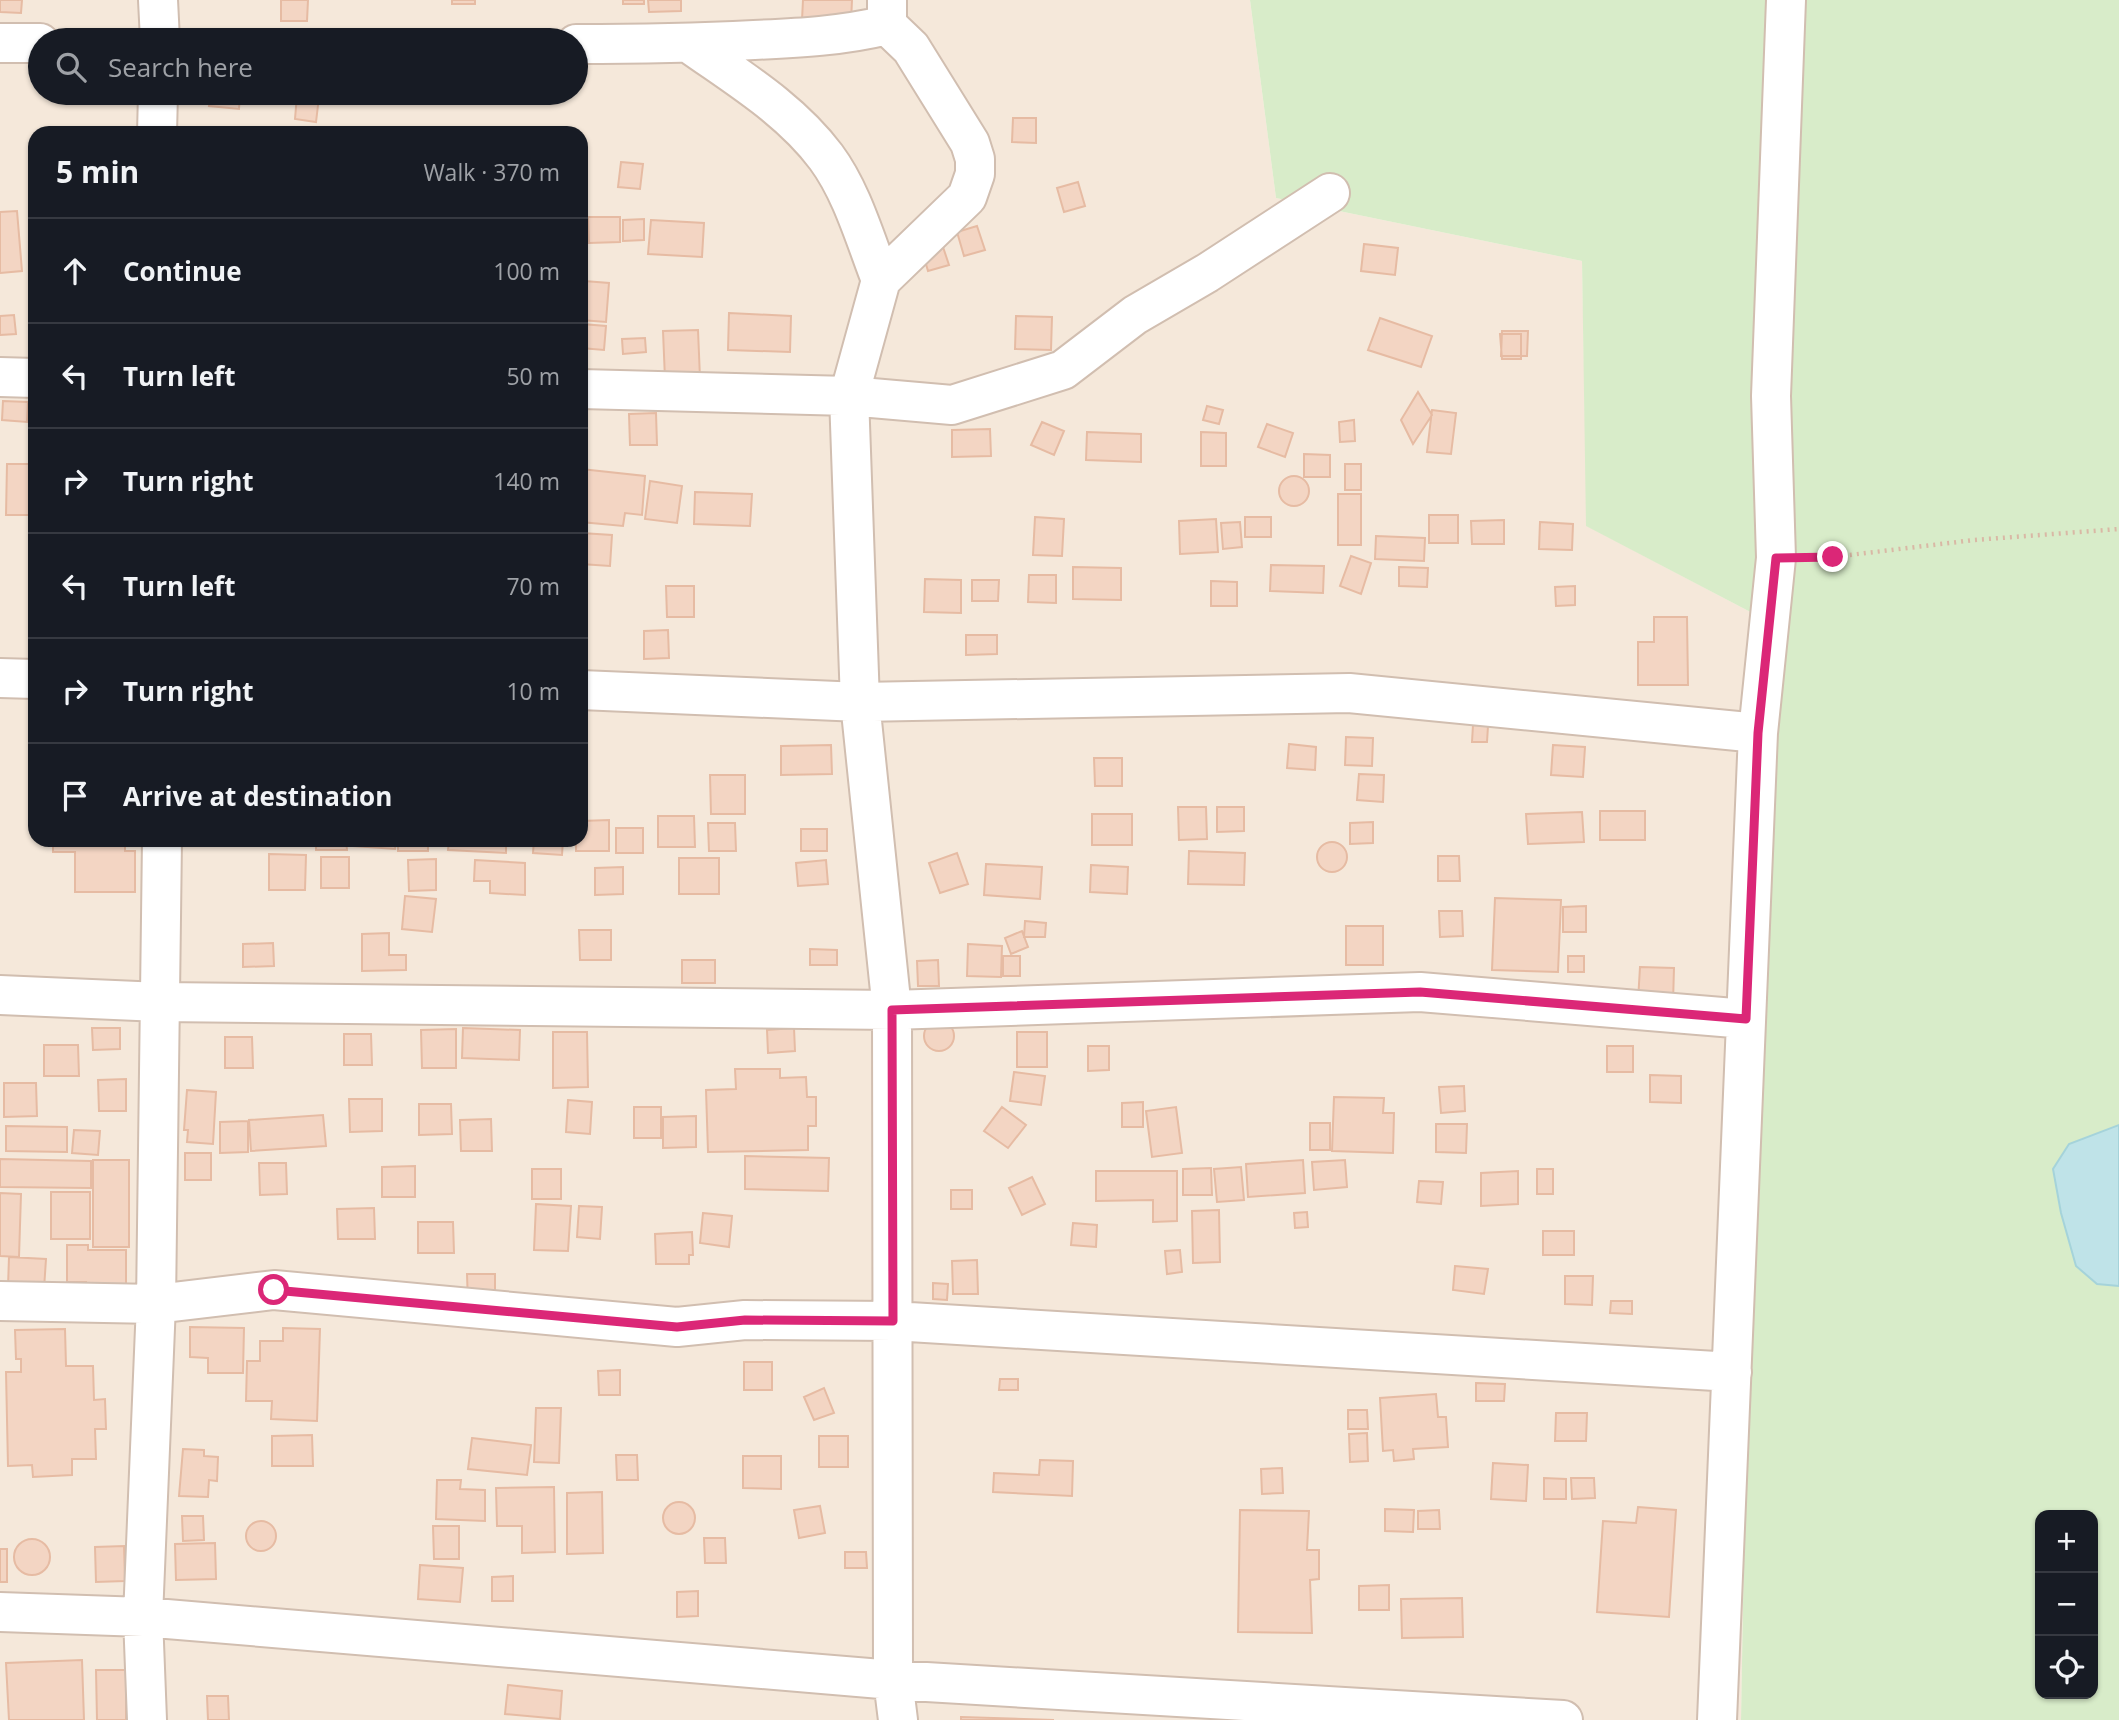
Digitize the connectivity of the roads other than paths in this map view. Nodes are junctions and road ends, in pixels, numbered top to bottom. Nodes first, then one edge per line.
1 (158, 0) edge
2 (1786, 0) edge
3 (887, 12) edge
4 (159, 28) edge
5 (0, 43) edge
6 (28, 43) edge
7 (588, 44) edge
8 (690, 44) junction
9 (158, 105) edge
10 (157, 126) edge
11 (1330, 193) dead end
12 (881, 280) junction
13 (0, 377) edge
14 (28, 378) edge
15 (588, 389) edge
16 (849, 396) junction
17 (0, 678) edge
18 (28, 679) edge
19 (588, 690) edge
20 (860, 702) junction
21 (1758, 733) junction
22 (162, 847) edge
23 (0, 995) edge
24 (160, 1002) junction
25 (892, 1010) junction
26 (1746, 1019) junction
27 (0, 1301) edge
28 (156, 1304) junction
29 (893, 1321) junction
30 (1732, 1372) junction
31 (0, 1612) edge
32 (143, 1617) junction
33 (892, 1680) junction
34 (147, 1720) edge
35 (898, 1720) edge
36 (1563, 1720) edge
37 (1717, 1720) edge

1 - 4 street
2 - 21 street
3 - 8 street
3 - 12 street
5 - 6 street
7 - 8 street
8 - 12 street
9 - 10 street
11 - 16 street
12 - 16 street
13 - 14 street
15 - 16 street
16 - 20 street
17 - 18 street
19 - 20 street
20 - 21 street
20 - 25 street
21 - 26 street
22 - 24 street
23 - 24 street
24 - 25 street
24 - 28 street
25 - 26 street
25 - 29 street
26 - 30 street
27 - 28 street
28 - 29 street
28 - 32 street
29 - 30 street
29 - 33 street
30 - 37 street
31 - 32 street
32 - 33 street
32 - 34 street
33 - 35 street
33 - 36 street

